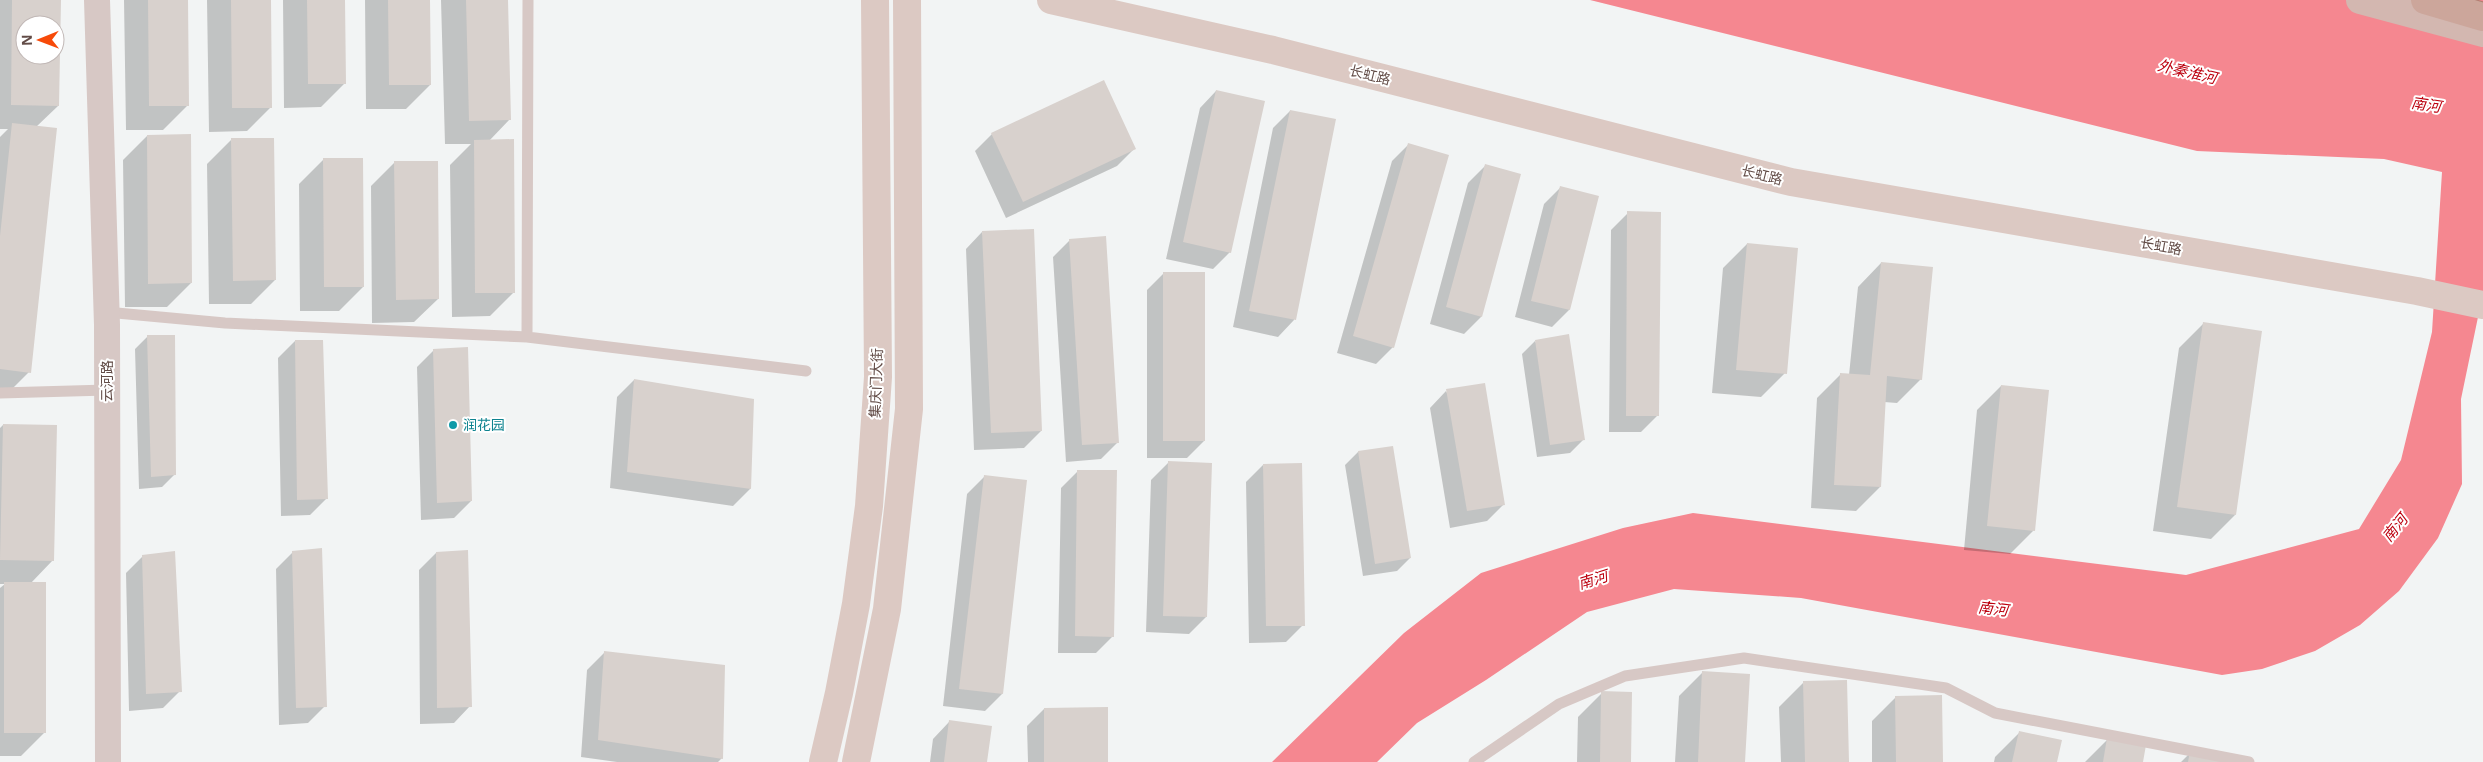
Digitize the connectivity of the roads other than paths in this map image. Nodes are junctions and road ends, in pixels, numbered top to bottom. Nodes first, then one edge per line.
1 (97, 0) edge
2 (528, 0) edge
3 (875, 0) edge
4 (907, 0) edge
5 (1051, 0) edge
6 (2360, 0) edge
7 (2425, 0) edge
8 (2483, 17) edge
9 (2483, 33) edge
10 (2483, 305) edge
11 (106, 312) junction
12 (527, 337) junction
13 (806, 371) dead end
14 (107, 390) junction
15 (0, 393) edge
16 (108, 762) edge
17 (823, 762) edge
18 (856, 762) edge
19 (1474, 762) edge
20 (2249, 762) edge

1 - 11 street, 云河路
2 - 12 lane
3 - 17 main road, 集庆门大街
4 - 18 main road
5 - 10 main road, 长虹路
6 - 9 main road
7 - 8 highway
11 - 12 lane
11 - 14 street, 云河路
12 - 13 lane
14 - 15 lane
14 - 16 street, 云河路
19 - 20 lane

